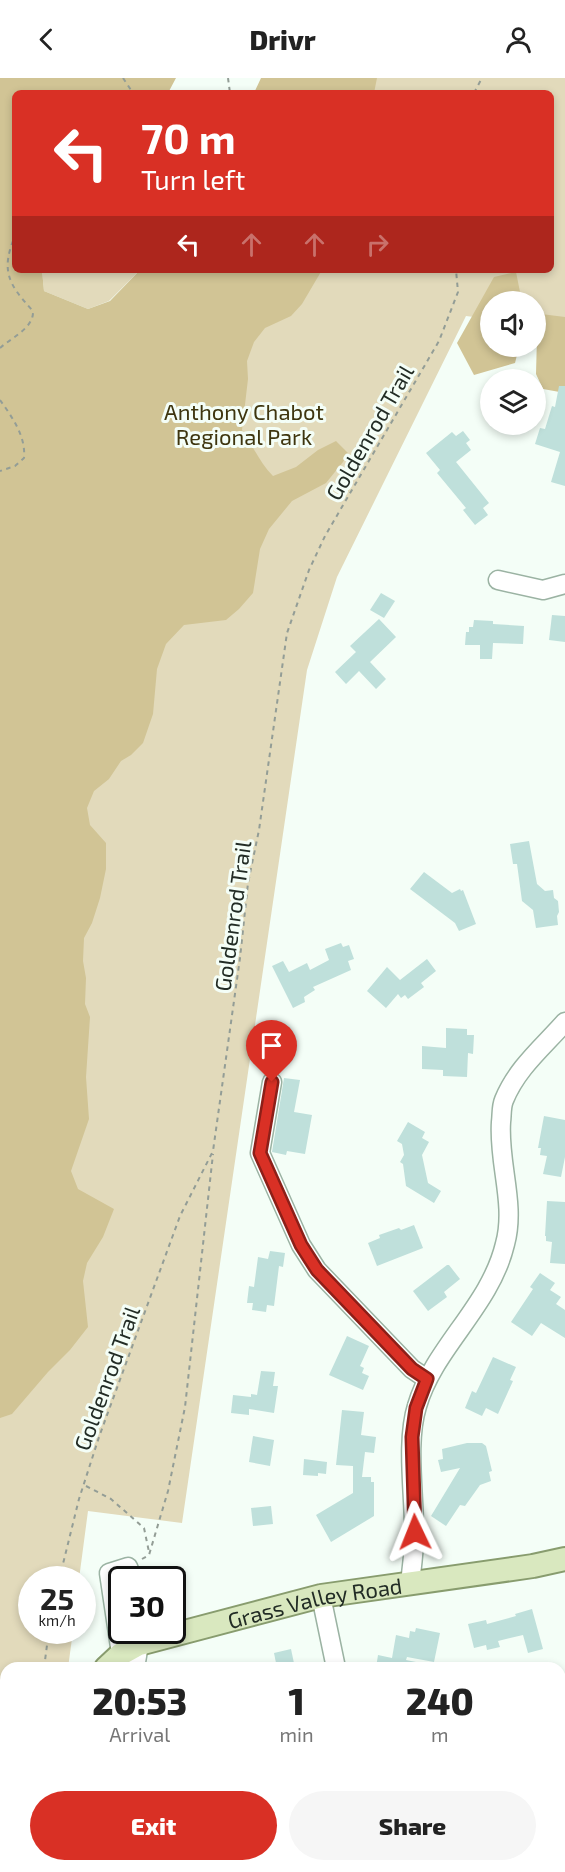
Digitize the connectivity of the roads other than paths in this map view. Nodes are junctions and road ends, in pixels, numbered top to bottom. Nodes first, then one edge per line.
1 (498, 580) dead end
2 (565, 584) edge
3 (565, 1022) edge
4 (272, 1082) dead end
5 (427, 1379) junction
6 (565, 1559) edge
7 (410, 1583) junction
8 (321, 1596) junction
9 (135, 1650) edge
10 (335, 1662) edge

1 - 2 street
3 - 5 street
4 - 5 street
5 - 7 street
6 - 7 main road, Grass Valley Road
7 - 8 main road, Grass Valley Road
8 - 9 main road, Grass Valley Road
8 - 10 street

